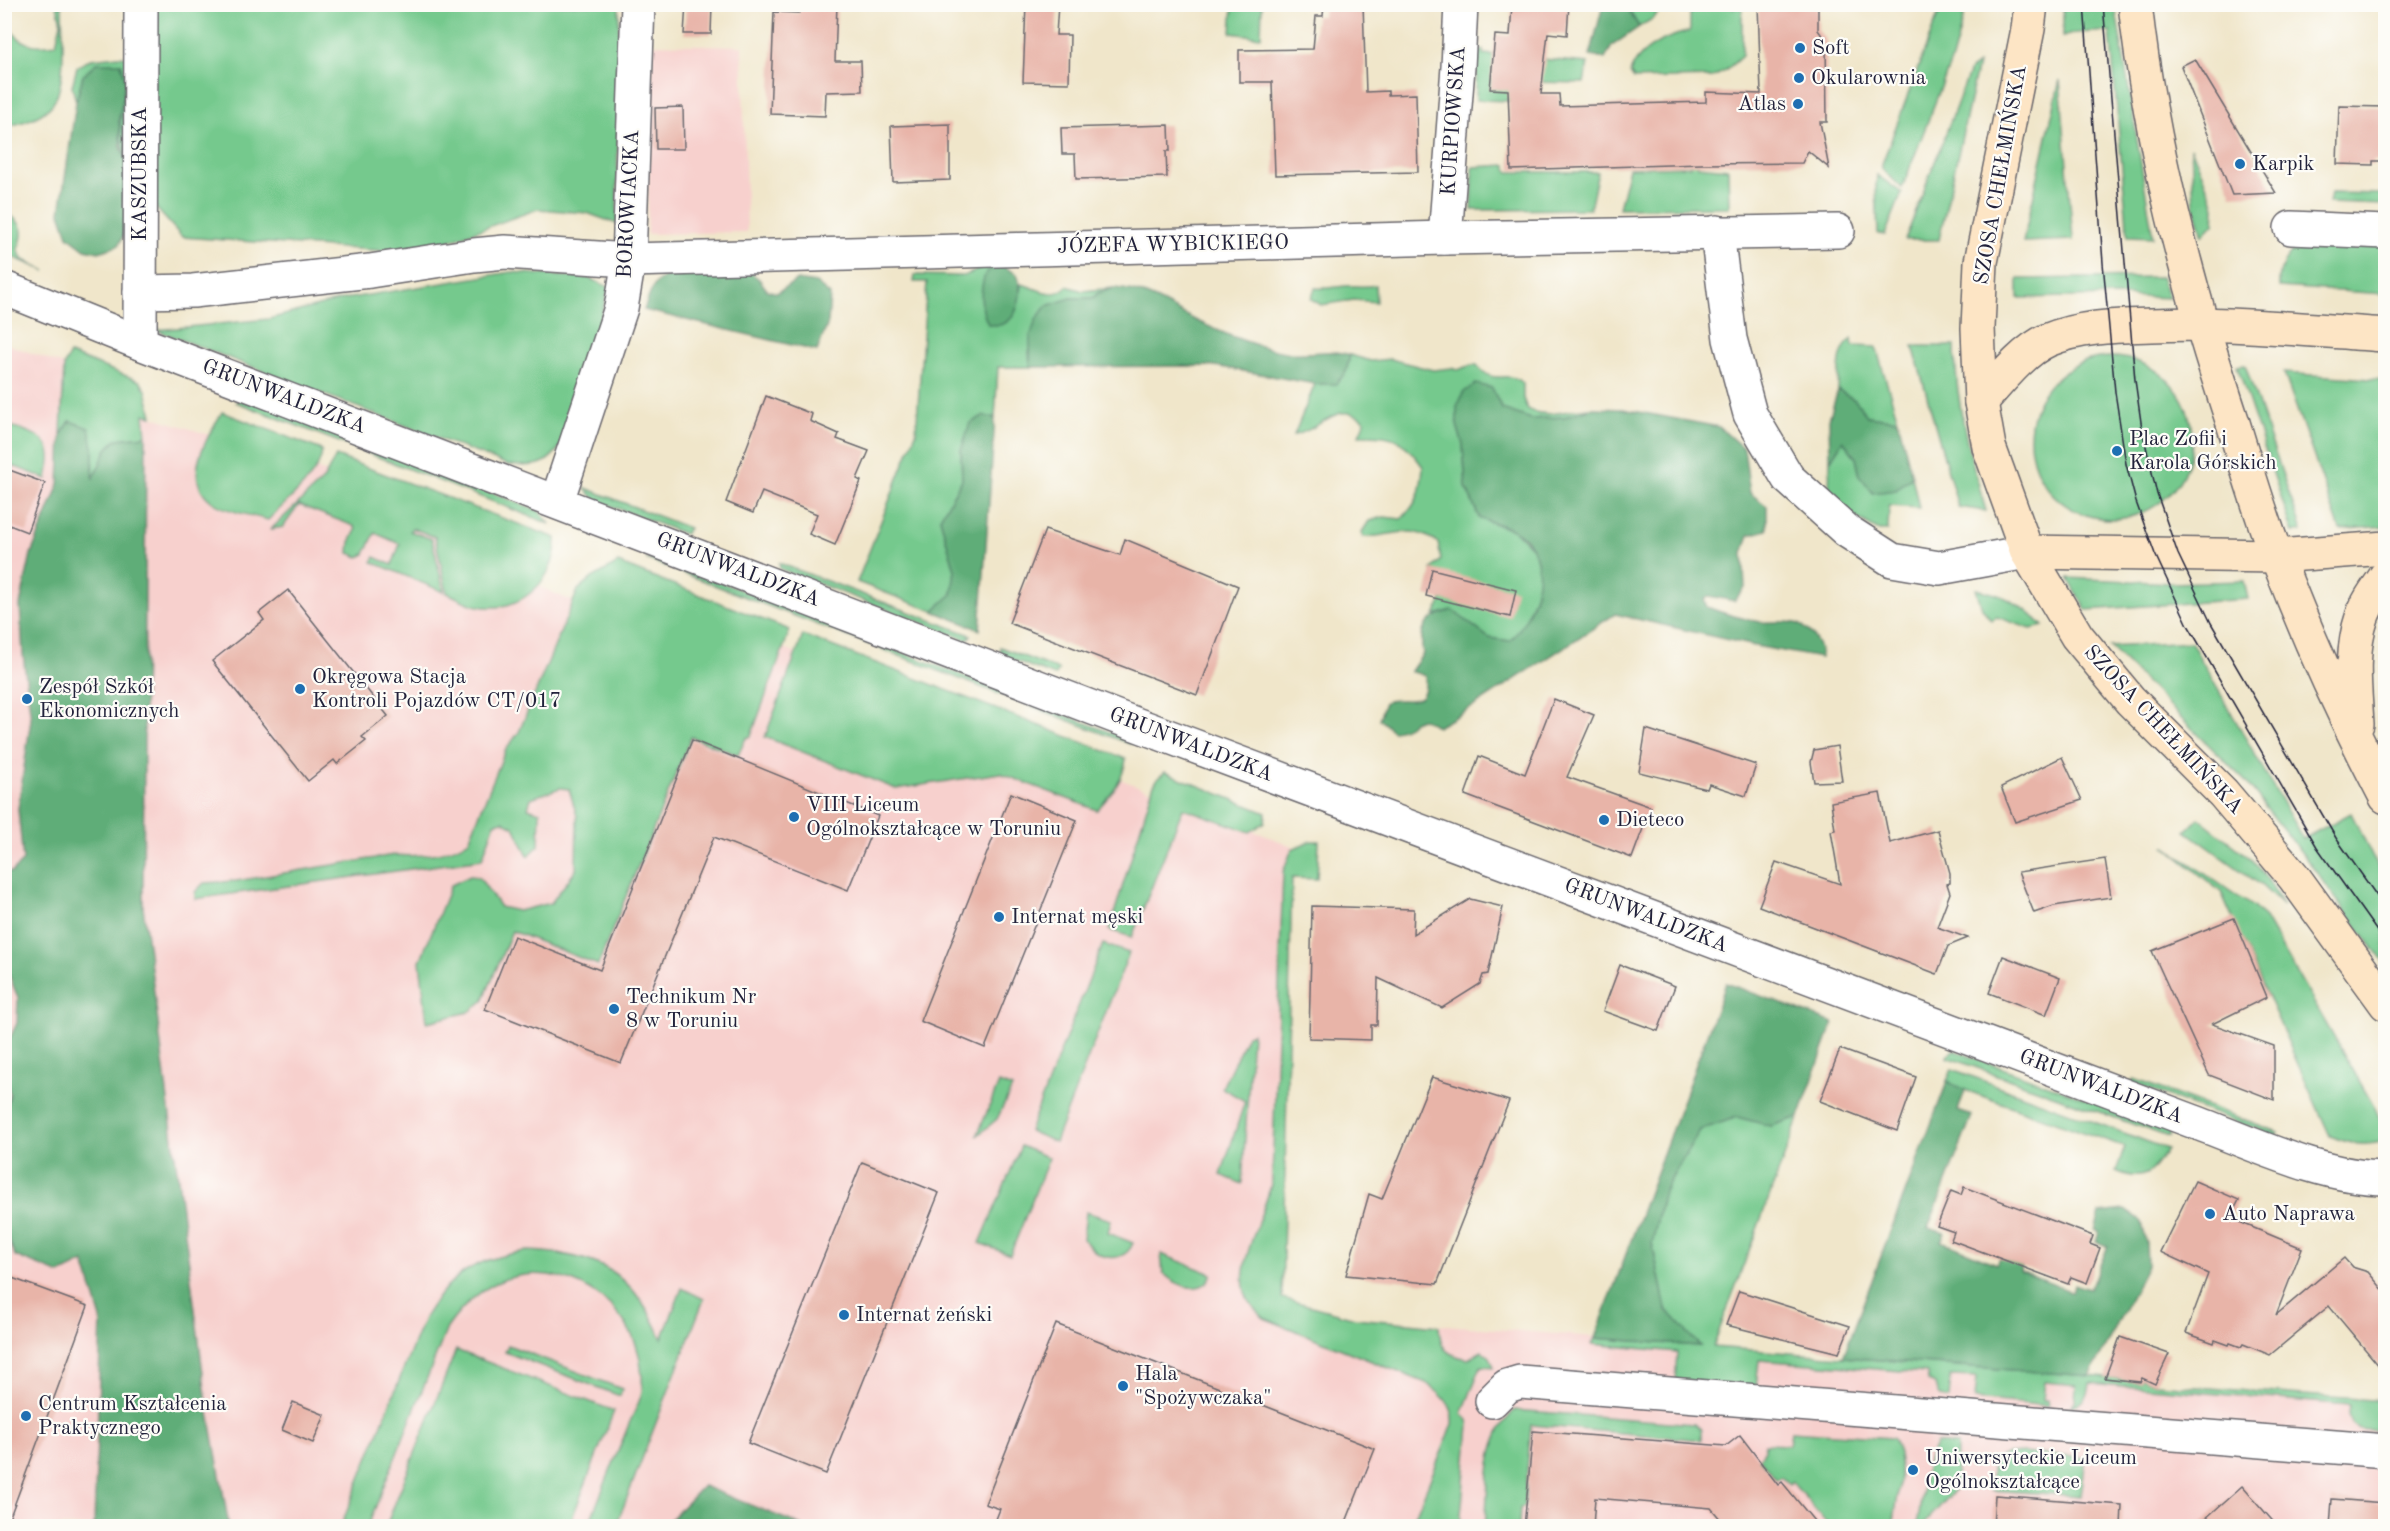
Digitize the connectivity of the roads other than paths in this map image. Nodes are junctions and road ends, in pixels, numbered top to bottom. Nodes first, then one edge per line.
1 (141, 4) edge
2 (638, 4) edge
3 (1461, 4) edge
4 (2031, 4) edge
5 (2135, 4) edge
6 (2291, 228) dead end
7 (1838, 231) dead end
8 (1717, 232) junction
9 (2385, 232) edge
10 (1446, 238) junction
11 (629, 261) junction
12 (4, 288) edge
13 (140, 292) junction
14 (2200, 323) junction
15 (2385, 335) edge
16 (140, 343) junction
17 (1981, 402) junction
18 (557, 501) junction
19 (2385, 548) edge
20 (2027, 552) junction
21 (2276, 556) junction
22 (2385, 576) edge
23 (2358, 744) junction
24 (2385, 797) edge
25 (2385, 1004) edge
26 (2385, 1178) edge
27 (1492, 1401) dead end
28 (2385, 1450) edge

1 - 13 street, KASZUBSKA
2 - 11 street, BOROWIACKA
3 - 10 street, KURPIOWSKA
4 - 17 main road, SZOSA CHEŁMIŃSKA
5 - 14 main road
6 - 9 street
7 - 8 street, JÓZEFA WYBICKIEGO
8 - 10 street, JÓZEFA WYBICKIEGO
8 - 20 street
10 - 11 street, JÓZEFA WYBICKIEGO
11 - 13 street, JÓZEFA WYBICKIEGO
11 - 18 street, BOROWIACKA
12 - 16 street, GRUNWALDZKA
13 - 16 street, KASZUBSKA
14 - 15 main road
14 - 17 main road
14 - 21 main road
16 - 18 street, GRUNWALDZKA
17 - 20 main road, SZOSA CHEŁMIŃSKA
18 - 26 street, GRUNWALDZKA
19 - 21 main road
20 - 21 main road
20 - 25 main road, SZOSA CHEŁMIŃSKA
21 - 23 main road
22 - 23 main road
23 - 24 main road
27 - 28 street

